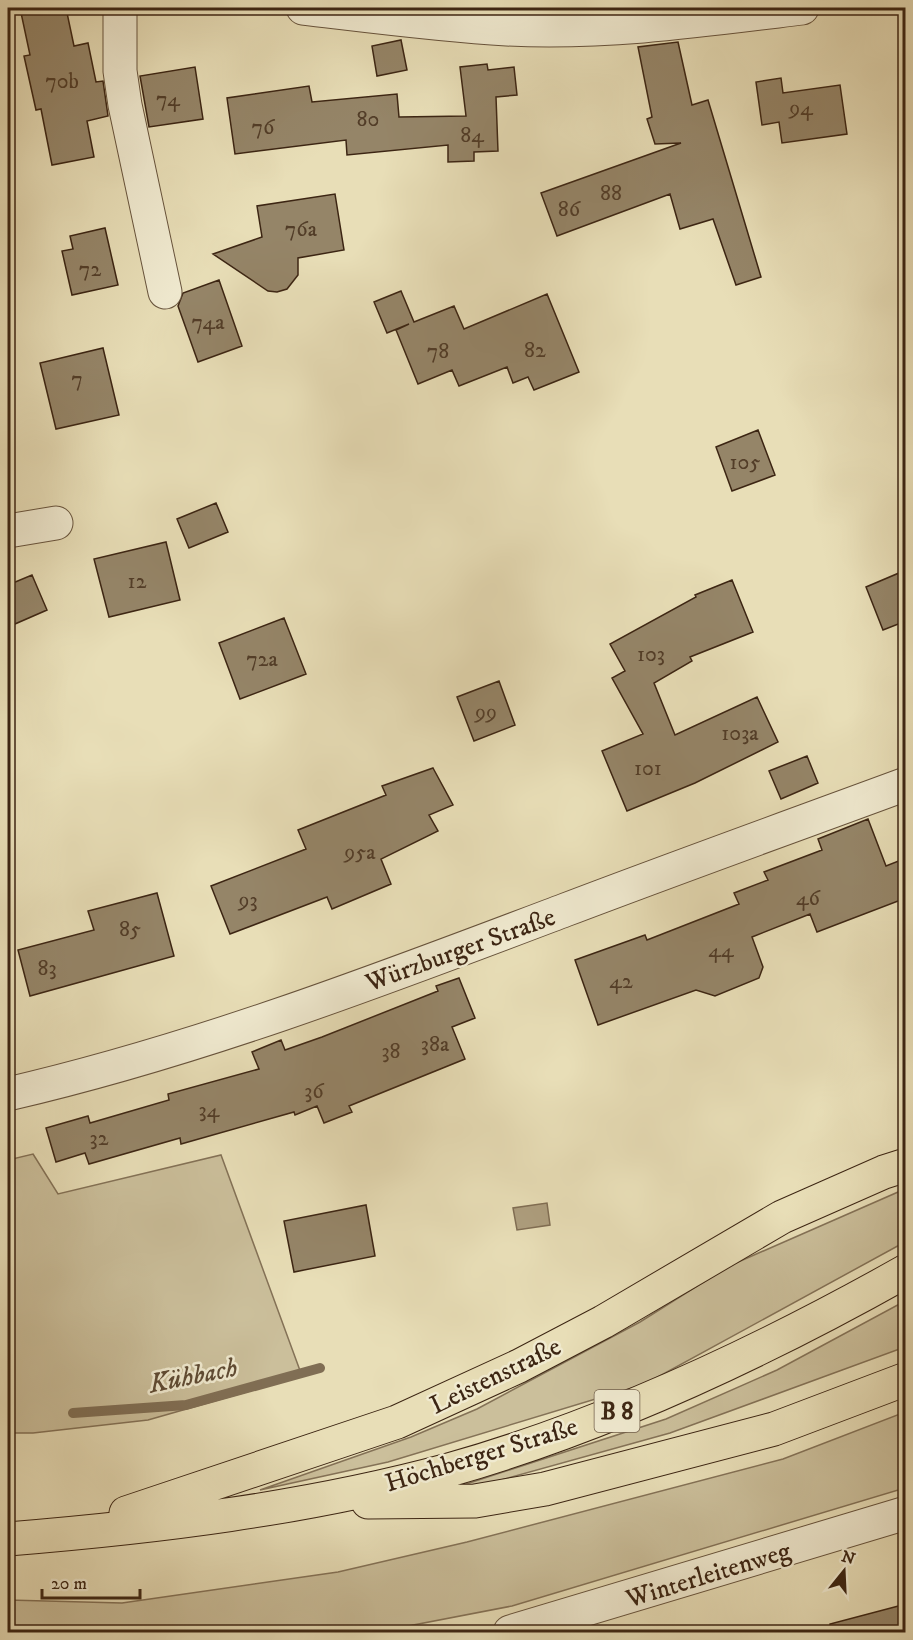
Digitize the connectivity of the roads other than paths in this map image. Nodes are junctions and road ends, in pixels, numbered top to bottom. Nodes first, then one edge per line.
1 (120, 8) edge
2 (303, 8) edge
3 (802, 8) edge
4 (165, 292) dead end
5 (56, 522) dead end
6 (8, 531) edge
7 (906, 784) edge
8 (8, 1094) edge
9 (906, 1165) edge
10 (906, 1271) edge
11 (906, 1379) edge
12 (310, 1502) junction
13 (906, 1513) edge
14 (61, 1534) junction
15 (8, 1539) edge
16 (510, 1632) edge

1 - 4 street
2 - 3 street
5 - 6 street
7 - 8 street, Würzburger Straße
9 - 14 main road, Leistenstraße
10 - 12 main road, Höchberger Straße / B 8
11 - 12 main road
12 - 14 main road, Höchberger Straße / B 8
13 - 16 street, Winterleitenweg
14 - 15 main road, B 8

